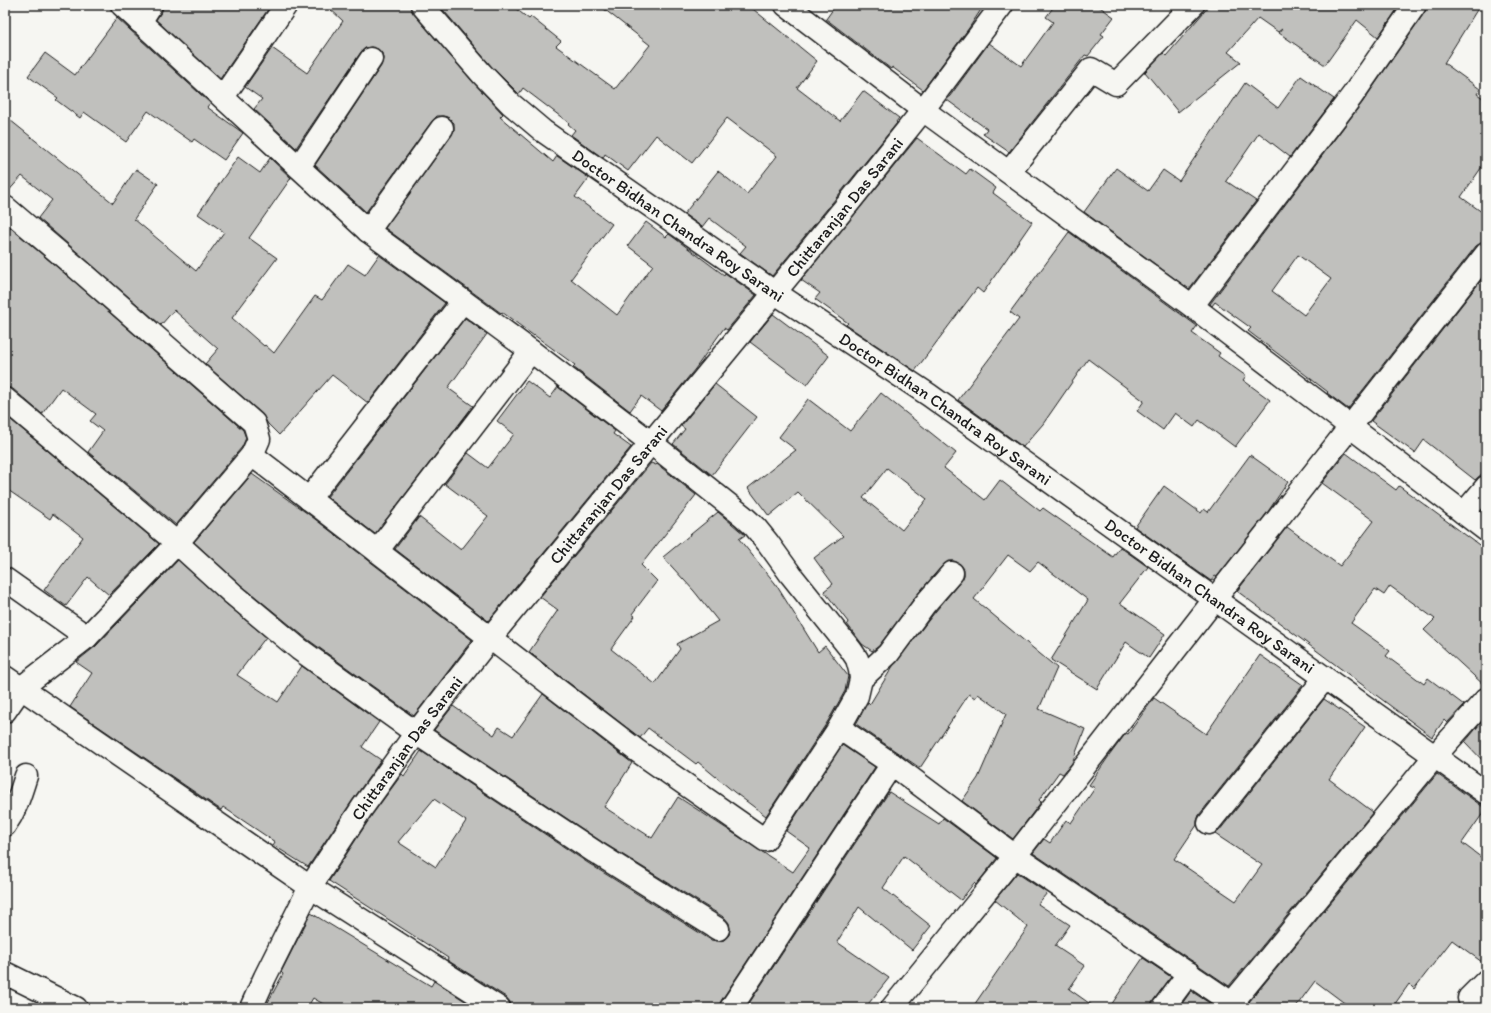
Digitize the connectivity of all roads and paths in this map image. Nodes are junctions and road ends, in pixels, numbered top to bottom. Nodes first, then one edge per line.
1 (122, 5) edge
2 (286, 5) edge
3 (422, 5) edge
4 (786, 5) edge
5 (1002, 5) edge
6 (1193, 5) edge
7 (1415, 5) edge
8 (146, 13) edge
9 (371, 59) dead end
10 (223, 97) junction
11 (923, 110) junction
12 (442, 128) dead end
13 (299, 167) junction
14 (1009, 172) junction
15 (5, 207) edge
16 (368, 231) junction
17 (1486, 254) edge
18 (774, 292) junction
19 (463, 301) junction
20 (1192, 306) junction
21 (531, 351) junction
22 (5, 399) edge
23 (1350, 428) junction
24 (650, 442) junction
25 (252, 455) junction
26 (1486, 487) edge
27 (309, 499) junction
28 (1464, 513) junction
29 (1486, 530) edge
30 (177, 543) junction
31 (377, 551) junction
32 (952, 573) dead end
33 (5, 579) edge
34 (1214, 600) junction
35 (87, 638) junction
36 (490, 638) junction
37 (1325, 678) junction
38 (861, 679) junction
39 (13, 683) edge
40 (1486, 699) edge
41 (5, 711) edge
42 (840, 728) junction
43 (416, 733) junction
44 (1435, 756) junction
45 (892, 764) junction
46 (26, 776) dead end
47 (1486, 793) edge
48 (1209, 823) dead end
49 (5, 825) edge
50 (1015, 856) junction
51 (310, 887) junction
52 (718, 929) dead end
53 (5, 973) edge
54 (1189, 973) junction
55 (1486, 981) edge
56 (1236, 1005) edge
57 (76, 1008) edge
58 (251, 1008) edge
59 (499, 1008) edge
60 (731, 1008) edge
61 (892, 1008) edge
62 (1163, 1008) edge
63 (1481, 1008) edge

1 - 8 street
2 - 10 street
3 - 18 street, Doctor Bidhan Chandra Roy Sarani
4 - 11 street
5 - 11 street, Chittaranjan Das Sarani
6 - 14 street
7 - 20 street
8 - 10 street
9 - 13 street
10 - 13 street
11 - 14 street
11 - 18 street, Chittaranjan Das Sarani
12 - 16 street
13 - 16 street
14 - 20 street
15 - 25 street
16 - 19 street
17 - 23 street
18 - 24 street, Chittaranjan Das Sarani
18 - 34 street, Doctor Bidhan Chandra Roy Sarani
19 - 21 street
19 - 27 street
20 - 23 street
21 - 24 street
21 - 31 street
22 - 30 street
23 - 28 street
23 - 34 street
24 - 36 street, Chittaranjan Das Sarani
24 - 38 street
25 - 27 street
25 - 30 street
26 - 28 street
27 - 31 street
28 - 29 street
30 - 35 street
30 - 43 street
31 - 36 street
32 - 38 street
33 - 35 street
34 - 37 street, Doctor Bidhan Chandra Roy Sarani
34 - 50 street
35 - 39 street
36 - 42 street
36 - 43 street, Chittaranjan Das Sarani
37 - 44 street, Doctor Bidhan Chandra Roy Sarani
37 - 48 street
38 - 42 street
39 - 41 street
39 - 51 street
40 - 44 street
42 - 45 street
43 - 51 street, Chittaranjan Das Sarani
43 - 52 street
44 - 47 street, Doctor Bidhan Chandra Roy Sarani
44 - 56 street
45 - 50 street
45 - 60 street
46 - 49 street
50 - 54 street
50 - 61 street
51 - 58 street, Chittaranjan Das Sarani
51 - 59 street
53 - 57 street
54 - 56 street
54 - 62 street
55 - 63 street

